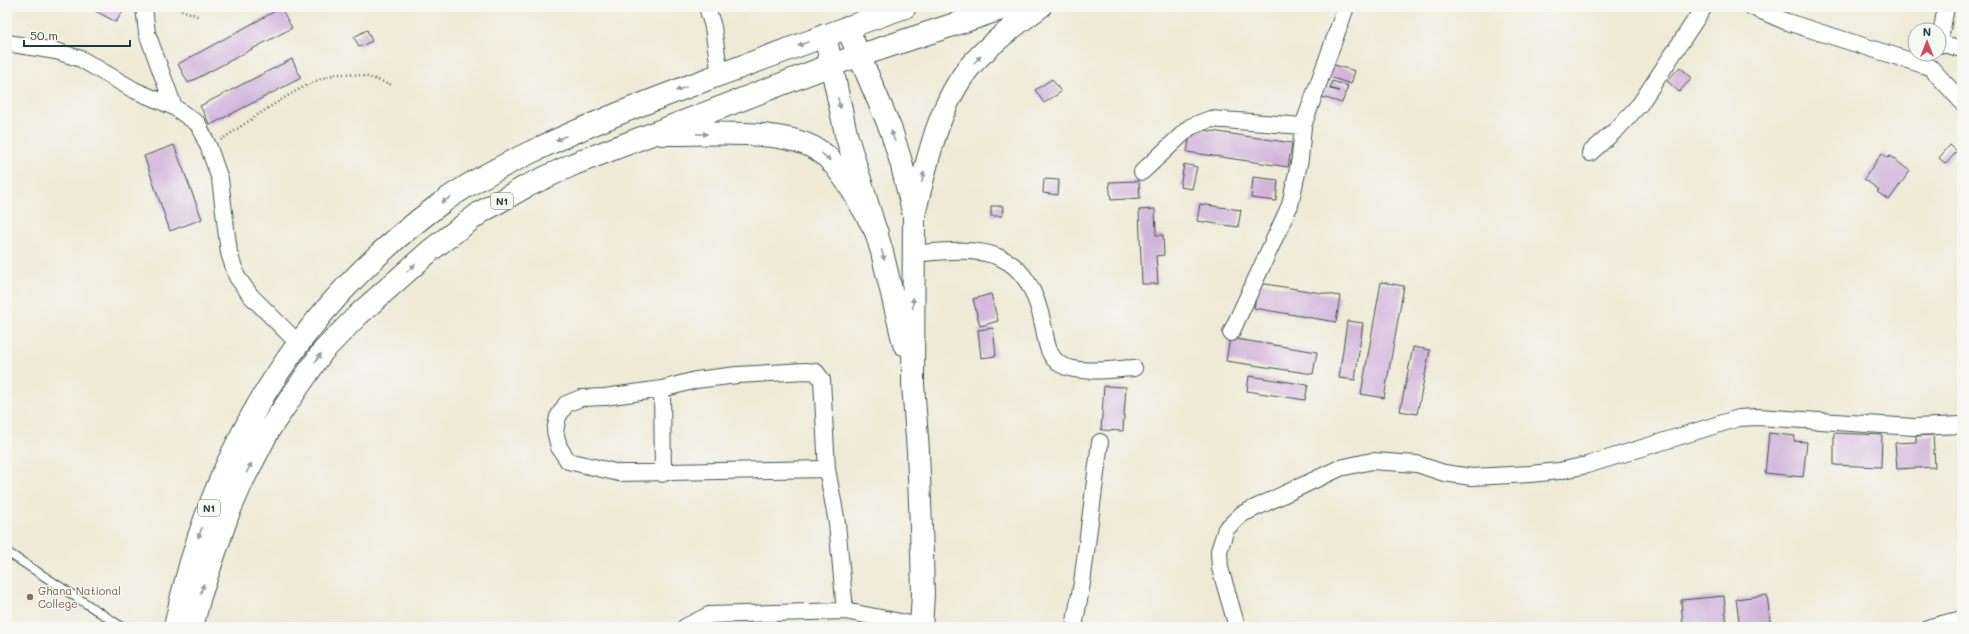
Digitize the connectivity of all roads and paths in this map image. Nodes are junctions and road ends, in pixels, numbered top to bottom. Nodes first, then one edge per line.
1 (144, 7) edge
2 (174, 7) edge
3 (707, 7) edge
4 (905, 7) edge
5 (1007, 7) edge
6 (1040, 7) edge
7 (1346, 7) edge
8 (1704, 7) edge
9 (1752, 7) edge
10 (1946, 7) edge
11 (200, 17) dead end
12 (1943, 22) edge
13 (847, 27) junction
14 (825, 35) junction
15 (7, 43) edge
16 (1907, 46) edge
17 (1962, 49) edge
18 (1947, 51) edge
19 (859, 56) junction
20 (1941, 62) edge
21 (831, 65) junction
22 (720, 75) junction
23 (392, 85) dead end
24 (1962, 102) edge
25 (174, 106) junction
26 (1303, 126) junction
27 (649, 134) junction
28 (209, 148) junction
29 (1590, 152) dead end
30 (1142, 172) dead end
31 (914, 215) junction
32 (877, 233) junction
33 (914, 254) junction
34 (1231, 333) dead end
35 (298, 343) junction
36 (1134, 368) dead end
37 (913, 384) junction
38 (662, 389) junction
39 (1962, 425) edge
40 (1100, 442) dead end
41 (827, 469) junction
42 (663, 474) junction
43 (7, 552) edge
44 (845, 611) junction
45 (1962, 618) edge
46 (122, 627) edge
47 (175, 627) edge
48 (192, 627) edge
49 (685, 627) edge
50 (921, 627) edge
51 (1074, 627) edge
52 (1237, 627) edge
53 (1930, 627) edge

1 - 25 street
2 - 11 path
3 - 22 street
4 - 13 main road, N1
5 - 19 main road, N1
31 -> 6 main road
7 - 26 street
8 - 29 street
9 - 16 street
10 - 12 street
13 - 14 main road, N1
13 - 19 main road
14 - 21 main road
14 -> 22 main road, N1
15 - 25 street
17 - 18 street
19 - 21 main road, N1
31 -> 19 main road
20 - 24 street
21 - 27 main road, N1
21 -> 32 main road
22 -> 35 main road, N1
23 - 28 path
25 - 28 street
26 - 30 street
26 - 34 street
27 -> 32 main road
48 -> 27 main road, N1
28 - 35 street
31 - 33 main road
32 -> 37 main road
33 - 36 street
37 -> 33 main road
35 -> 47 main road, N1
37 - 50 main road
38 - 41 street
38 - 42 street
38 - 42 street
39 - 52 street
40 - 51 street
41 - 42 street
41 - 44 street
43 - 46 lane
44 - 49 street
44 - 50 street
45 - 53 street

